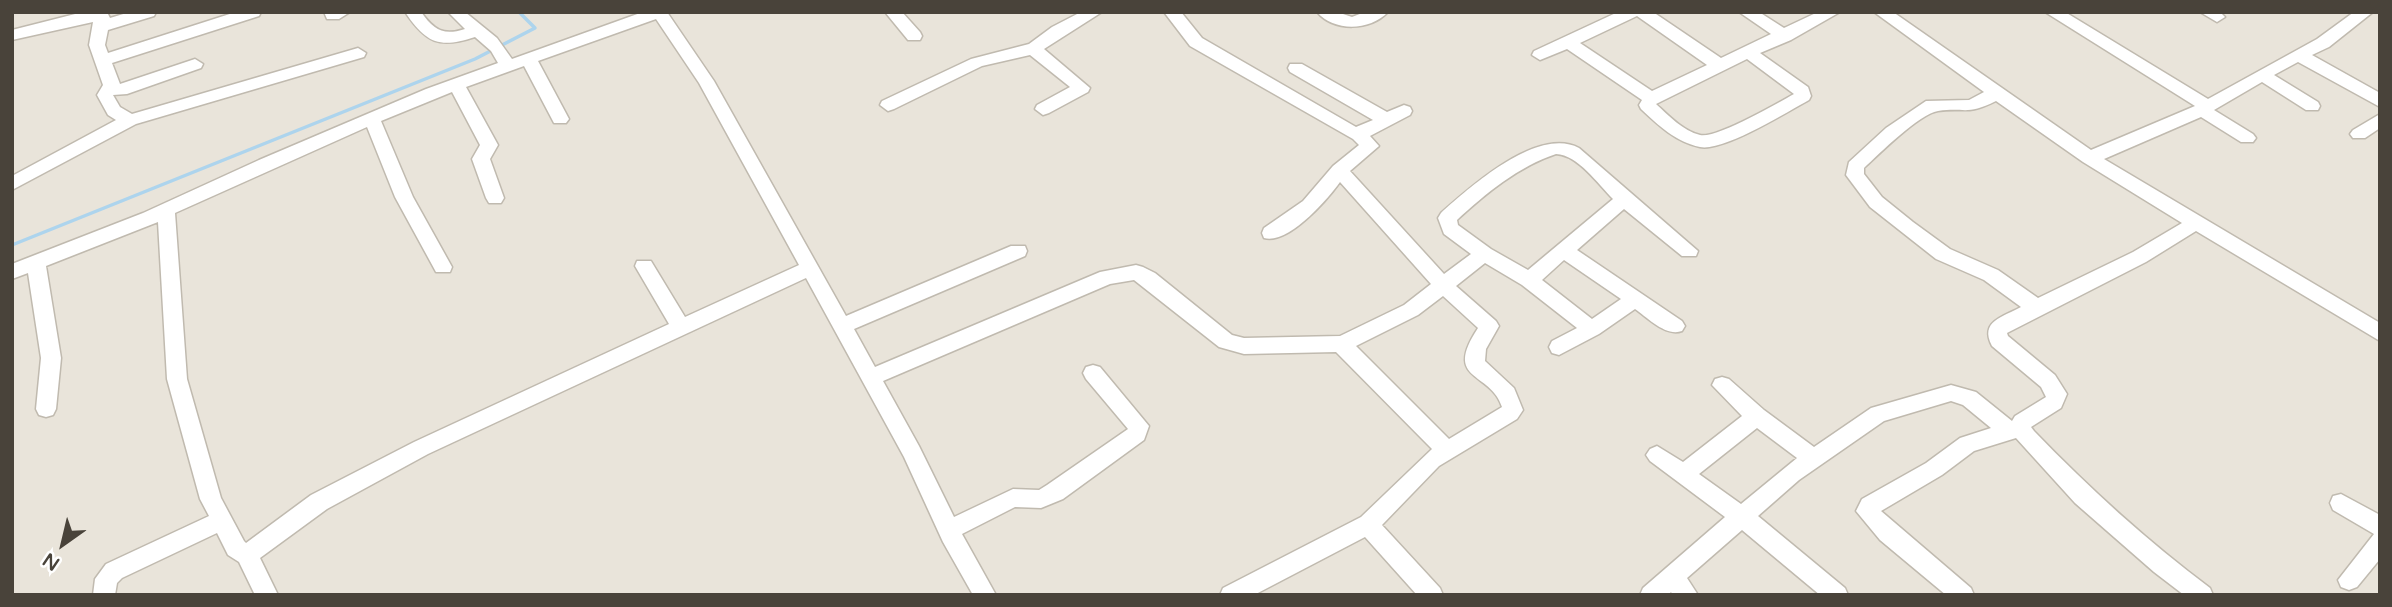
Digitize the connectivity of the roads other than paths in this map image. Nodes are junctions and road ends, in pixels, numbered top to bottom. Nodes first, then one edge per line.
1 (148, 12) edge
2 (253, 12) edge
3 (332, 12) edge
4 (342, 12) edge
5 (414, 12) edge
6 (456, 12) edge
7 (659, 12) edge
8 (893, 12) edge
9 (1094, 12) edge
10 (1172, 12) edge
11 (1325, 12) edge
12 (1380, 12) edge
13 (1632, 12) edge
14 (1642, 12) edge
15 (1747, 12) edge
16 (1832, 12) edge
17 (1882, 12) edge
18 (2053, 12) edge
19 (2365, 12) edge
20 (96, 18) edge
21 (477, 30) junction
22 (12, 35) edge
23 (914, 36) dead end
24 (1785, 36) junction
25 (1568, 42) junction
26 (1033, 49) junction
27 (500, 52) junction
28 (358, 53) dead end
29 (1750, 53) junction
30 (1540, 55) dead end
31 (2299, 55) junction
32 (101, 58) junction
33 (528, 58) junction
34 (195, 64) dead end
35 (1721, 66) junction
36 (1296, 68) dead end
37 (2262, 75) junction
38 (456, 85) junction
39 (109, 89) junction
40 (1997, 93) junction
41 (1651, 99) junction
42 (2380, 101) edge
43 (888, 105) dead end
44 (2312, 106) dead end
45 (2204, 108) junction
46 (1043, 109) dead end
47 (1404, 111) dead end
48 (372, 119) junction
49 (560, 119) dead end
50 (130, 120) junction
51 (1387, 120) junction
52 (2380, 120) edge
53 (1358, 133) junction
54 (2359, 134) dead end
55 (2247, 138) dead end
56 (2088, 158) junction
57 (12, 164) edge
58 (1339, 170) junction
59 (20, 181) edge
60 (495, 198) dead end
61 (1623, 199) junction
62 (166, 211) junction
63 (2195, 223) junction
64 (1271, 233) dead end
65 (1563, 250) junction
66 (1018, 251) dead end
67 (1689, 251) dead end
68 (1484, 254) junction
69 (36, 262) junction
70 (644, 266) dead end
71 (443, 267) dead end
72 (810, 268) junction
73 (12, 272) edge
74 (1529, 281) junction
75 (1443, 285) junction
76 (1635, 299) junction
77 (2036, 307) junction
78 (842, 326) junction
79 (1675, 326) dead end
80 (681, 327) junction
81 (1592, 329) junction
82 (2380, 333) edge
83 (1341, 344) junction
84 (1559, 347) dead end
85 (1093, 373) dead end
86 (869, 378) junction
87 (1722, 386) dead end
88 (46, 409) dead end
89 (1757, 416) junction
90 (2014, 429) junction
91 (1447, 450) junction
92 (1657, 455) dead end
93 (1813, 458) junction
94 (1683, 474) junction
95 (2341, 503) dead end
96 (1742, 516) junction
97 (222, 520) junction
98 (1370, 524) junction
99 (2380, 527) edge
100 (949, 530) junction
101 (2380, 542) edge
102 (247, 555) junction
103 (1673, 576) junction
104 (2349, 580) dead end
105 (104, 595) edge
106 (267, 595) edge
107 (985, 595) edge
108 (1231, 595) edge
109 (1432, 595) edge
110 (1651, 595) edge
111 (1687, 595) edge
112 (1837, 595) edge
113 (1963, 595) edge
114 (2202, 595) edge

1 - 20 street
2 - 32 street
3 - 4 street
5 - 21 street
6 - 21 street
7 - 33 street
7 - 72 street
8 - 23 street
9 - 26 street
10 - 53 street
11 - 12 street
13 - 25 street
14 - 35 street
15 - 24 street
16 - 24 street
17 - 40 street
18 - 45 street
19 - 31 street
20 - 22 street
20 - 32 street
21 - 27 street
24 - 29 street
25 - 30 street
25 - 41 street
26 - 43 street
26 - 46 street
27 - 33 street
27 - 38 street
28 - 50 street
29 - 35 street
29 - 41 street
31 - 37 street
31 - 42 street
32 - 39 street
33 - 49 street
34 - 39 street
35 - 41 street
36 - 51 street
37 - 44 street
37 - 45 street
38 - 48 street
38 - 60 street
39 - 50 street
40 - 56 street
40 - 77 street
45 - 55 street
45 - 56 street
47 - 51 street
48 - 62 street
48 - 71 street
50 - 59 street
51 - 53 street
52 - 54 street
53 - 58 street
56 - 63 street
57 - 59 street
58 - 64 street
58 - 75 street
61 - 65 street
61 - 67 street
61 - 68 street
62 - 69 street
62 - 97 street
63 - 77 street
63 - 82 street
65 - 74 street
65 - 76 street
66 - 78 street
68 - 74 street
68 - 75 street
69 - 73 street
69 - 88 street
70 - 80 street
72 - 78 street
72 - 80 street
74 - 81 street
75 - 83 street
75 - 91 street
76 - 79 street
76 - 81 street
77 - 90 street
78 - 86 street
80 - 102 street
81 - 84 street
83 - 86 street
83 - 91 street
85 - 100 street
86 - 100 street
87 - 89 street
89 - 93 street
89 - 94 street
90 - 93 street
90 - 113 street
90 - 114 street
91 - 98 street
92 - 94 street
93 - 96 street
94 - 96 street
95 - 99 street
96 - 103 street
96 - 112 street
97 - 102 street
97 - 105 street
98 - 108 street
98 - 109 street
100 - 107 street
101 - 104 street
102 - 106 street
103 - 110 street
103 - 111 street

